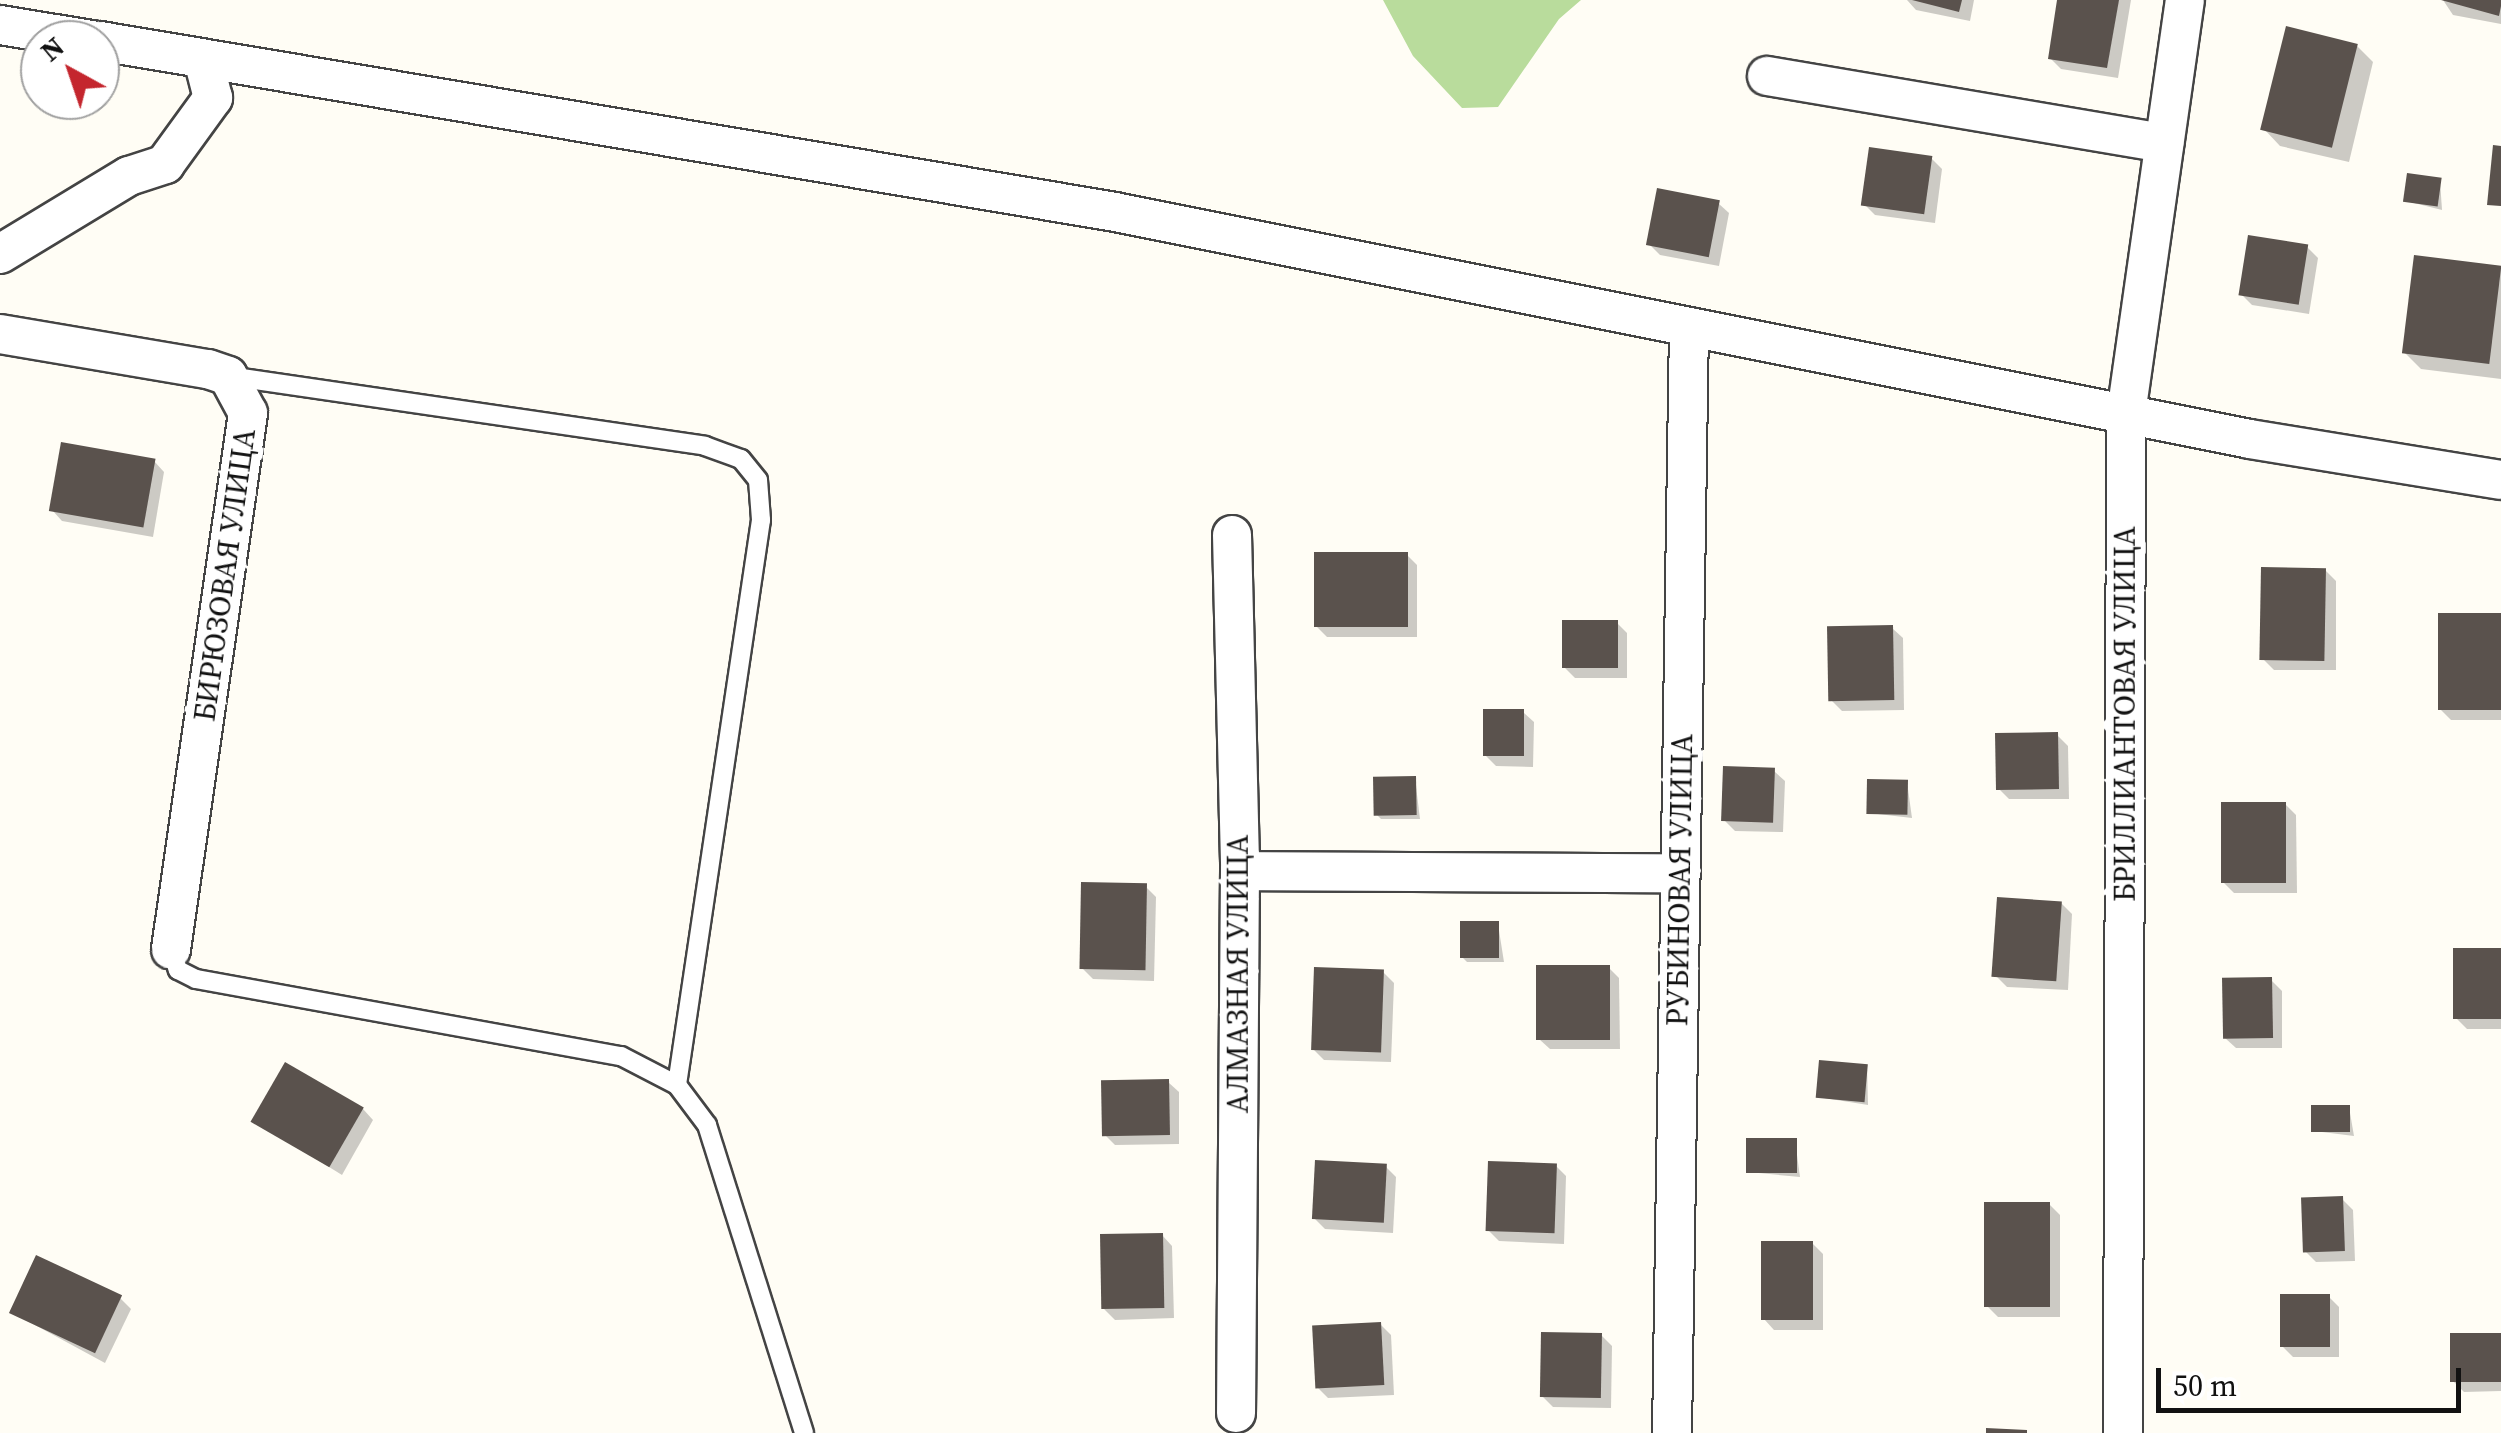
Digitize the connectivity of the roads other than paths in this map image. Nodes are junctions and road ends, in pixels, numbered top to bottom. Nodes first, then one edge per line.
1 (2185, 0) edge
2 (120, 44) edge
3 (203, 58) junction
4 (1767, 76) dead end
5 (2164, 143) junction
6 (0, 254) edge
7 (1689, 326) junction
8 (0, 334) edge
9 (228, 376) junction
10 (2126, 414) junction
11 (2501, 480) edge
12 (1232, 535) dead end
13 (1240, 871) junction
14 (1680, 873) junction
15 (171, 949) joint
16 (677, 1085) junction
17 (1236, 1413) dead end
18 (804, 1433) edge
19 (1672, 1433) edge
20 (2123, 1433) edge

1 - 5 street, БРИЛЛИАНТОВАЯ УЛИЦА
2 - 3 street
3 - 6 street
3 - 7 street
4 - 5 street
5 - 10 street, БРИЛЛИАНТОВАЯ УЛИЦА
7 - 10 street
7 - 14 street, РУБИНОВАЯ УЛИЦА
8 - 9 street
9 - 15 street, БИРЮЗОВАЯ УЛИЦА
9 - 16 lane
10 - 11 street
10 - 20 street, БРИЛЛИАНТОВАЯ УЛИЦА
12 - 13 street, АЛМАЗНАЯ УЛИЦА
13 - 14 street
13 - 17 street, АЛМАЗНАЯ УЛИЦА
14 - 19 street, РУБИНОВАЯ УЛИЦА
15 - 16 lane
16 - 18 lane

